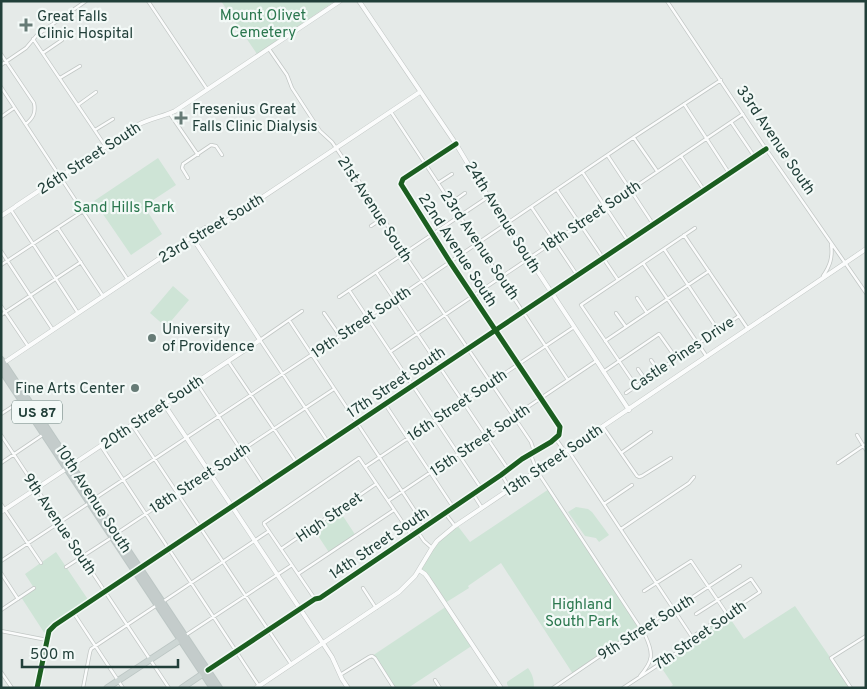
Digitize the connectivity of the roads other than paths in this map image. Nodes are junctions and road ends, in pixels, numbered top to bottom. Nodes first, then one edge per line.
1 (86, 1) edge
2 (148, 1) edge
3 (340, 1) edge
4 (359, 1) edge
5 (667, 1) edge
6 (33, 39) junction
7 (62, 40) dead end
8 (269, 49) junction
9 (43, 53) junction
10 (1, 54) edge
11 (7, 62) junction
12 (1, 65) edge
13 (80, 66) dead end
14 (60, 78) junction
15 (720, 80) junction
16 (1, 87) edge
17 (208, 90) junction
18 (96, 92) dead end
19 (420, 92) junction
20 (684, 104) junction
21 (78, 105) junction
22 (15, 108) junction
23 (391, 111) junction
24 (170, 114) junction
25 (743, 114) junction
26 (1, 117) edge
27 (113, 118) dead end
28 (731, 122) junction
29 (26, 124) junction
30 (95, 130) junction
31 (634, 137) junction
32 (706, 138) junction
33 (456, 144) junction
34 (106, 147) junction
35 (336, 148) junction
36 (766, 149) junction
37 (198, 154) junction
38 (222, 155) dead end
39 (608, 156) junction
40 (681, 156) junction
41 (754, 156) junction
42 (425, 164) junction
43 (657, 171) junction
44 (583, 173) junction
45 (729, 173) junction
46 (452, 174) dead end
47 (60, 177) junction
48 (188, 178) dead end
49 (438, 183) junction
50 (631, 189) junction
51 (557, 190) junction
52 (704, 190) junction
53 (465, 193) dead end
54 (488, 197) junction
55 (451, 202) junction
56 (605, 206) junction
57 (532, 207) junction
58 (10, 210) junction
59 (83, 211) junction
60 (1, 216) edge
61 (460, 216) junction
62 (384, 218) junction
63 (506, 224) junction
64 (580, 224) junction
65 (653, 224) junction
66 (371, 226) dead end
67 (58, 228) junction
68 (695, 228) dead end
69 (432, 234) junction
70 (684, 235) junction
71 (192, 237) junction
72 (830, 240) junction
73 (554, 241) junction
74 (628, 241) junction
75 (478, 243) junction
76 (33, 244) junction
77 (664, 249) junction
78 (866, 249) edge
79 (1, 251) edge
80 (404, 254) junction
81 (529, 258) junction
82 (603, 258) junction
83 (8, 261) junction
84 (81, 262) junction
85 (450, 262) junction
86 (846, 262) junction
87 (643, 263) junction
88 (1, 266) edge
89 (376, 272) junction
90 (708, 272) junction
91 (577, 275) junction
92 (501, 277) junction
93 (56, 278) junction
94 (128, 280) junction
95 (618, 280) junction
96 (422, 281) junction
97 (816, 282) junction
98 (688, 285) junction
99 (349, 290) junction
100 (551, 293) junction
101 (866, 293) edge
102 (30, 295) junction
103 (103, 296) junction
104 (473, 296) junction
105 (339, 297) dead end
106 (637, 298) dead end
107 (668, 299) junction
108 (394, 300) junction
109 (1, 306) edge
110 (302, 311) dead end
111 (5, 312) junction
112 (524, 312) junction
113 (78, 313) junction
114 (324, 313) dead end
115 (616, 313) dead end
116 (647, 313) junction
117 (1, 315) edge
118 (445, 315) junction
119 (739, 316) junction
120 (367, 318) junction
121 (289, 320) junction
122 (574, 327) junction
123 (626, 327) junction
124 (748, 329) junction
125 (53, 330) junction
126 (496, 330) junction
127 (718, 330) junction
128 (418, 334) junction
129 (340, 336) junction
130 (260, 340) junction
131 (605, 341) junction
132 (698, 343) junction
133 (28, 346) junction
134 (546, 346) junction
135 (468, 349) junction
136 (390, 352) junction
137 (312, 355) junction
138 (707, 357) junction
139 (676, 358) junction
140 (651, 360) dead end
141 (228, 361) junction
142 (596, 361) junction
143 (619, 361) junction
144 (2, 364) edge
145 (518, 364) junction
146 (440, 367) junction
147 (638, 369) dead end
148 (658, 370) junction
149 (603, 372) junction
150 (283, 374) junction
151 (568, 380) junction
152 (645, 380) junction
153 (196, 382) junction
154 (491, 383) junction
155 (413, 386) junction
156 (636, 386) junction
157 (334, 389) junction
158 (626, 393) dead end
159 (251, 395) junction
160 (24, 398) junction
161 (541, 398) junction
162 (463, 402) junction
163 (164, 404) junction
164 (385, 404) junction
165 (305, 408) junction
166 (629, 410) junction
167 (1, 414) edge
168 (219, 416) junction
169 (514, 417) junction
170 (436, 420) junction
171 (357, 423) junction
172 (132, 425) junction
173 (603, 427) junction
174 (274, 429) junction
175 (47, 432) junction
176 (651, 432) dead end
177 (1, 435) edge
178 (857, 435) dead end
179 (486, 436) junction
180 (187, 438) junction
181 (407, 439) junction
182 (556, 439) junction
183 (328, 442) junction
184 (864, 445) edge
185 (101, 446) junction
186 (242, 450) junction
187 (866, 450) edge
188 (566, 451) junction
189 (621, 453) junction
190 (14, 454) junction
191 (458, 454) junction
192 (532, 454) junction
193 (380, 457) junction
194 (671, 458) dead end
195 (155, 459) junction
196 (1, 462) edge
197 (297, 463) junction
198 (838, 463) dead end
199 (69, 467) junction
200 (365, 467) junction
201 (508, 469) junction
202 (537, 471) junction
203 (210, 472) junction
204 (430, 473) junction
205 (501, 475) junction
206 (694, 477) dead end
207 (124, 480) junction
208 (376, 484) junction
209 (264, 485) junction
210 (632, 485) dead end
211 (37, 488) junction
212 (481, 488) junction
213 (510, 489) junction
214 (403, 491) junction
215 (178, 493) junction
216 (472, 494) junction
217 (92, 501) junction
218 (388, 501) junction
219 (1, 504) edge
220 (604, 504) junction
221 (232, 506) junction
222 (453, 507) junction
223 (482, 508) junction
224 (394, 510) junction
225 (3, 511) edge
226 (445, 513) junction
227 (146, 514) junction
228 (60, 522) junction
229 (425, 526) junction
230 (455, 526) junction
231 (200, 527) junction
232 (621, 529) junction
233 (269, 531) junction
234 (417, 532) junction
235 (115, 535) junction
236 (412, 536) junction
237 (255, 540) junction
238 (28, 544) junction
239 (169, 548) junction
240 (432, 548) junction
241 (281, 549) junction
242 (82, 557) junction
243 (1, 561) edge
244 (223, 562) junction
245 (41, 563) dead end
246 (292, 565) junction
247 (740, 566) dead end
248 (66, 568) dead end
249 (137, 569) junction
250 (419, 570) junction
251 (1, 573) edge
252 (278, 574) junction
253 (298, 574) junction
254 (191, 582) junction
255 (656, 583) junction
256 (708, 587) junction
257 (34, 588) dead end
258 (363, 588) dead end
259 (105, 591) junction
260 (644, 591) dead end
261 (246, 596) junction
262 (315, 598) junction
263 (18, 599) junction
264 (718, 601) junction
265 (160, 603) junction
266 (376, 608) junction
267 (300, 609) junction
268 (673, 609) junction
269 (1, 610) edge
270 (73, 612) junction
271 (696, 614) dead end
272 (727, 614) junction
273 (214, 617) junction
274 (128, 625) junction
275 (641, 628) junction
276 (268, 630) junction
277 (1, 631) edge
278 (866, 636) edge
279 (692, 637) junction
280 (183, 638) junction
281 (47, 640) junction
282 (323, 643) junction
283 (96, 646) junction
284 (237, 651) junction
285 (150, 659) junction
286 (291, 664) junction
287 (1, 672) edge
288 (206, 672) junction
289 (340, 675) junction
290 (640, 676) junction
291 (119, 680) junction
292 (435, 680) dead end
293 (258, 687) edge
294 (12, 688) edge
295 (37, 688) edge
296 (83, 688) edge
297 (107, 688) edge
298 (123, 688) edge
299 (169, 688) edge
300 (182, 688) edge
301 (213, 688) edge
302 (219, 688) edge
303 (348, 688) edge
304 (394, 688) edge
305 (440, 688) edge
306 (501, 688) edge
307 (552, 688) edge
308 (623, 688) edge
309 (852, 688) edge

1 - 6 street
2 - 17 street
3 - 8 street, 26th Street South
4 - 19 street, 24th Avenue South
5 - 15 street, 33rd Avenue South
6 - 9 street
6 - 11 street
7 - 9 street
8 - 17 street, 26th Street South
8 - 35 street, 21st Avenue South
9 - 14 street
10 - 11 street
11 - 12 street
11 - 29 street
13 - 14 street
14 - 21 street
15 - 20 street, 19th Street South
15 - 25 street, 33rd Avenue South
16 - 22 street
17 - 24 street, 26th Street South
18 - 21 street
19 - 23 street, 23rd Street South
19 - 33 street, 24th Avenue South
20 - 31 street, 19th Street South
20 - 32 street
21 - 30 street
22 - 26 street
22 - 29 street
23 - 35 street, 23rd Street South
23 - 42 street, 23rd Avenue South
24 - 34 street, 26th Street South
24 - 37 street
25 - 28 street, 18th Street South
25 - 36 street, 33rd Avenue South
27 - 30 street
28 - 32 street, 18th Street South
28 - 41 street
29 - 47 street
30 - 34 street
31 - 39 street, 19th Street South
31 - 43 street
32 - 40 street, 18th Street South
32 - 45 street
33 - 42 street
33 - 54 street, 24th Avenue South
34 - 47 street, 26th Street South
35 - 62 street, 21st Avenue South
35 - 71 street, 23rd Street South
36 - 41 street, 17th Street South
36 - 72 street, 33rd Avenue South
37 - 38 street
37 - 48 street
39 - 44 street, 19th Street South
39 - 50 street
40 - 43 street, 18th Street South
40 - 52 street
41 - 45 street, 17th Street South
42 - 49 street, 23rd Avenue South
42 - 69 street, 22nd Avenue South
43 - 50 street, 18th Street South
44 - 51 street, 19th Street South
44 - 56 street
45 - 52 street, 17th Street South
46 - 49 street
47 - 58 street, 26th Street South
47 - 59 street
49 - 55 street, 23rd Avenue South
50 - 56 street, 18th Street South
50 - 65 street
51 - 57 street, 19th Street South
51 - 64 street
52 - 65 street, 17th Street South
53 - 55 street
54 - 61 street
54 - 63 street, 24th Avenue South
55 - 61 street, 23rd Avenue South
56 - 64 street, 18th Street South
56 - 74 street
57 - 63 street, 19th Street South
57 - 73 street
58 - 60 street, 26th Street South
58 - 76 street
59 - 67 street
59 - 94 street
61 - 69 street
61 - 75 street, 23rd Avenue South
62 - 66 street
62 - 80 street, 21st Avenue South
63 - 75 street, 19th Street South
63 - 81 street, 24th Avenue South
64 - 73 street, 18th Street South
64 - 82 street
65 - 74 street, 17th Street South
67 - 76 street
67 - 84 street
68 - 70 street
69 - 80 street
69 - 85 street, 22nd Avenue South
70 - 77 street
70 - 90 street
71 - 94 street, 23rd Street South
71 - 130 street
72 - 86 street, 33rd Avenue South
72 - 97 street
73 - 81 street, 18th Street South
73 - 91 street
74 - 82 street, 17th Street South
75 - 85 street, 19th Street South
75 - 92 street, 23rd Avenue South
76 - 83 street
76 - 93 street
77 - 87 street
77 - 98 street
78 - 86 street, 13th Street South
79 - 83 street
80 - 89 street
80 - 96 street, 21st Avenue South
81 - 92 street, 18th Street South
81 - 100 street, 24th Avenue South
82 - 91 street, 17th Street South
82 - 95 street
83 - 88 street
83 - 102 street
84 - 93 street
84 - 103 street
85 - 96 street, 19th Street South
85 - 104 street, 22nd Avenue South
86 - 97 street, 13th Street South
86 - 101 street, 33rd Avenue South
87 - 95 street
87 - 107 street
89 - 99 street
89 - 108 street
90 - 98 street
90 - 119 street
91 - 100 street, 17th Street South
92 - 104 street, 18th Street South
92 - 112 street, 23rd Avenue South
93 - 102 street
93 - 113 street
94 - 103 street, 23rd Street South
95 - 131 street
96 - 108 street, 19th Street South
96 - 118 street, 21st Avenue South
97 - 124 street, 13th Street South
98 - 107 street
98 - 127 street
99 - 105 street
99 - 120 street
100 - 112 street, 17th Street South
100 - 122 street, 24th Avenue South
102 - 111 street
102 - 125 street
103 - 113 street, 23rd Street South
104 - 118 street, 18th Street South
104 - 126 street, 22nd Avenue South
106 - 116 street
107 - 116 street
107 - 132 street
108 - 120 street, 19th Street South
108 - 128 street
109 - 111 street
110 - 121 street, 20th Street South
111 - 117 street
111 - 133 street
112 - 126 street, 17th Street South
112 - 134 street, 23rd Avenue South
113 - 125 street, 23rd Street South
114 - 129 street
115 - 123 street
116 - 123 street
118 - 128 street, 18th Street South
118 - 135 street, 21st Avenue South
119 - 124 street
119 - 127 street, Castle Pines Drive
120 - 129 street, 19th Street South
120 - 136 street
121 - 130 street, 20th Street South
121 - 137 street
122 - 134 street, 16th Street South
122 - 142 street, 24th Avenue South
123 - 131 street
124 - 138 street, 13th Street South
125 - 133 street, 23rd Street South
126 - 135 street, 17th Street South
126 - 145 street, 22nd Avenue South
127 - 132 street, Castle Pines Drive
128 - 136 street, 18th Street South
128 - 146 street
129 - 137 street, 19th Street South
130 - 141 street, 20th Street South
130 - 150 street
131 - 143 street
132 - 138 street
132 - 139 street, Castle Pines Drive
133 - 144 street, 23rd Street South
134 - 145 street, 16th Street South
134 - 151 street, 23rd Avenue South
135 - 146 street, 17th Street South
135 - 154 street, 21st Avenue South
136 - 155 street
137 - 150 street, 19th Street South
137 - 157 street
138 - 166 street, 13th Street South
139 - 143 street
139 - 148 street, Castle Pines Drive
140 - 148 street
141 - 153 street, 20th Street South
141 - 159 street
142 - 149 street, 24th Avenue South
142 - 151 street, 15th Street South
143 - 149 street
143 - 156 street
144 - 160 highway, 10th Avenue South / US 87
145 - 154 street, 16th Street South
145 - 161 street, 22nd Avenue South
146 - 155 street, 17th Street South
146 - 162 street
147 - 152 street
148 - 152 street, Castle Pines Drive
149 - 166 street, 24th Avenue South
150 - 159 street, 19th Street South
150 - 165 street
151 - 161 street, 15th Street South
152 - 156 street, Castle Pines Drive
153 - 163 street, 20th Street South
153 - 168 street
154 - 162 street, 16th Street South
154 - 169 street, 21st Avenue South
155 - 164 street, 17th Street South
155 - 170 street
156 - 158 street, Castle Pines Drive
157 - 165 street, 18th Street South
157 - 171 street
159 - 168 street, 19th Street South
159 - 174 street
160 - 167 street
160 - 175 highway, 10th Avenue South / US 87
161 - 169 street, 15th Street South
161 - 182 street, 22nd Avenue South
162 - 170 street, 16th Street South
162 - 179 street
163 - 172 street, 20th Street South
163 - 180 street
164 - 171 street, 17th Street South
164 - 181 street
165 - 174 street, 18th Street South
165 - 183 street
166 - 173 street, 13th Street South
168 - 180 street, 19th Street South
168 - 186 street
169 - 179 street, 15th Street South
169 - 192 street, 21st Avenue South
170 - 181 street, 16th Street South
170 - 191 street
171 - 183 street, 17th Street South
171 - 193 street
172 - 185 street, 20th Street South
172 - 195 street
173 - 188 street, 13th Street South
173 - 189 street
174 - 186 street, 18th Street South
174 - 197 street
175 - 190 street
175 - 199 highway, 10th Avenue South / US 87
176 - 189 street
177 - 190 street, 9th Avenue South
178 - 184 street
179 - 191 street, 15th Street South
179 - 201 street
180 - 195 street, 19th Street South
180 - 203 street
181 - 193 street, 16th Street South
181 - 204 street
182 - 188 street
182 - 192 street, 14th Street South
183 - 197 street, 17th Street South
184 - 187 street
184 - 198 street
185 - 199 street, 20th Street South
185 - 207 street
186 - 203 street, 18th Street South
186 - 209 street
188 - 202 street, 13th Street South
188 - 220 street
189 - 194 street
190 - 196 street
190 - 211 street, 9th Avenue South
191 - 204 street, 15th Street South
191 - 212 street
192 - 201 street, 14th Street South
192 - 202 street, 21st Avenue South
193 - 200 street, 16th Street South
193 - 214 street
195 - 207 street, 19th Street South
195 - 215 street
197 - 209 street, 17th Street South
199 - 211 street, 20th Street South
199 - 217 highway, 10th Avenue South / US 87
200 - 208 street
200 - 233 street
201 - 205 street, 14th Street South
202 - 213 street, 13th Street South
202 - 275 street, 21st Avenue South
203 - 215 street, 18th Street South
203 - 221 street
204 - 214 street, 15th Street South
204 - 222 street
205 - 212 street, 14th Street South
205 - 213 street
206 - 232 street
207 - 217 street, 19th Street South
207 - 227 street
208 - 218 street
208 - 241 street, High Street
209 - 221 street, 17th Street South
210 - 220 street
211 - 225 street, 20th Street South
211 - 228 street, 9th Avenue South
212 - 216 street, 14th Street South
213 - 223 street, 13th Street South
214 - 218 street, 15th Street South
214 - 229 street
215 - 227 street, 18th Street South
215 - 231 street
216 - 222 street, 14th Street South
216 - 223 street
217 - 228 street, 19th Street South
217 - 235 highway, 10th Avenue South / US 87
218 - 224 street
219 - 225 street
220 - 232 street
221 - 231 street, 17th Street South
221 - 237 street
222 - 226 street, 14th Street South
223 - 230 street, 13th Street South
224 - 236 street
224 - 253 street
225 - 238 street
226 - 229 street, 14th Street South
226 - 230 street
227 - 235 street, 18th Street South
227 - 239 street
228 - 238 street, 19th Street South
228 - 242 street, 9th Avenue South
229 - 234 street, 14th Street South
230 - 240 street, 13th Street South
231 - 239 street, 17th Street South
231 - 244 street
232 - 255 street
233 - 237 street
233 - 241 street
234 - 236 street, 14th Street South
234 - 240 street
235 - 242 street, 18th Street South
235 - 249 highway, 10th Avenue South / US 87
236 - 262 street, 14th Street South
237 - 244 street
237 - 252 street
238 - 243 street, 19th Street South
238 - 245 street
239 - 249 street, 17th Street South
239 - 254 street
240 - 250 street, 13th Street South
241 - 246 street
242 - 248 street, 18th Street South
242 - 259 street, 9th Avenue South
244 - 254 street
244 - 261 street
246 - 252 street
246 - 253 street
247 - 256 street, 9th Street South
249 - 259 street, 17th Street South
249 - 265 highway, 10th Avenue South / US 87
250 - 266 street, 13th Street South
250 - 306 street
251 - 263 street
252 - 261 street
252 - 267 street
253 - 262 street
254 - 265 street
254 - 273 street
255 - 256 street
255 - 260 street
255 - 268 street
256 - 264 street
256 - 268 street, 9th Street South
257 - 263 street
258 - 266 street
259 - 270 street, 17th Street South
259 - 274 street, 9th Avenue South
261 - 273 street
261 - 276 street
262 - 267 street, 14th Street South
263 - 269 street
264 - 271 street
264 - 272 street
264 - 272 street, 7th Street South
265 - 274 street
265 - 280 highway, 10th Avenue South / US 87
266 - 282 street, 13th Street South
267 - 276 street, 14th Street South
267 - 282 street
268 - 275 street, 9th Street South
268 - 279 street
270 - 281 street, 17th Street South
270 - 283 street
272 - 279 street, 7th Street South
273 - 280 street
273 - 284 street
274 - 283 street
274 - 285 street, 9th Avenue South
275 - 290 street, 21st Avenue South
275 - 307 street, 9th Street South
276 - 284 street, 14th Street South
276 - 286 street
277 - 281 street
278 - 309 street
279 - 290 street, 7th Street South
280 - 285 main road
280 - 288 highway, 10th Avenue South / US 87
281 - 295 street
282 - 286 street, 13th Street South
282 - 289 street
283 - 291 street
283 - 296 street
284 - 288 street, 14th Street South
284 - 293 street
285 - 291 main road
285 - 299 street, 9th Avenue South
286 - 293 street, 13th Street South
287 - 294 street
288 - 300 main road, 14th Street South
288 - 301 highway, 10th Avenue South
288 - 302 highway, 10th Avenue South
289 - 303 street
289 - 304 street
290 - 308 street, 7th Street South
291 - 297 main road
291 - 298 street
292 - 305 street

